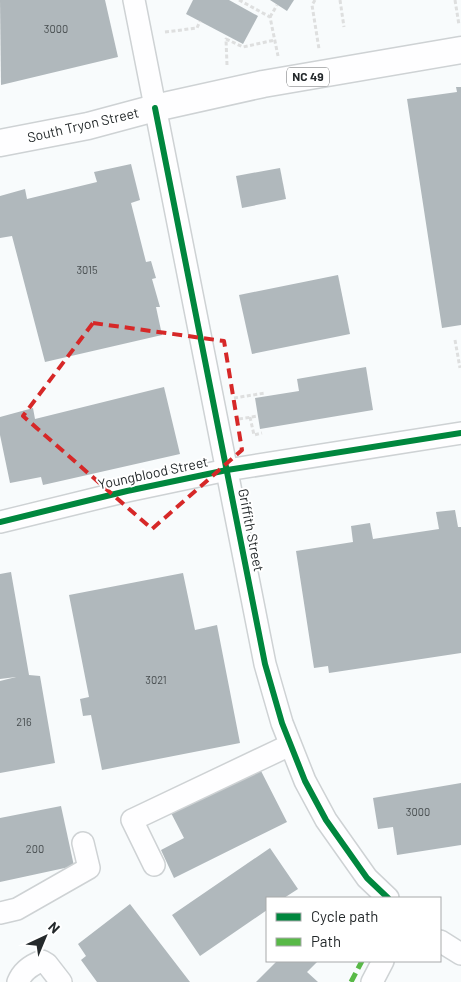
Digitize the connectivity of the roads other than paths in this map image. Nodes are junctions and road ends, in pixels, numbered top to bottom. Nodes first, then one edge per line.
1 (134, 0) edge
2 (460, 37) edge
3 (156, 108) junction
4 (0, 143) edge
5 (461, 433) edge
6 (227, 470) junction
7 (0, 522) edge
8 (290, 745) junction
9 (83, 843) dead end
10 (154, 865) dead end
11 (387, 897) edge
12 (0, 914) edge
13 (441, 942) edge
14 (461, 954) edge
15 (382, 962) edge
16 (18, 982) edge
17 (61, 982) edge
18 (372, 982) edge

1 - 3 street, Griffith Street
2 - 3 main road, South Tryon Street / NC 49
3 - 4 main road, South Tryon Street / NC 49
3 - 6 street, Griffith Street
5 - 6 street, Youngblood Street
6 - 7 street, Youngblood Street
6 - 8 street, Griffith Street
8 - 10 street
8 - 11 street, Griffith Street
9 - 12 street
13 - 14 street
15 - 18 street
16 - 17 street

